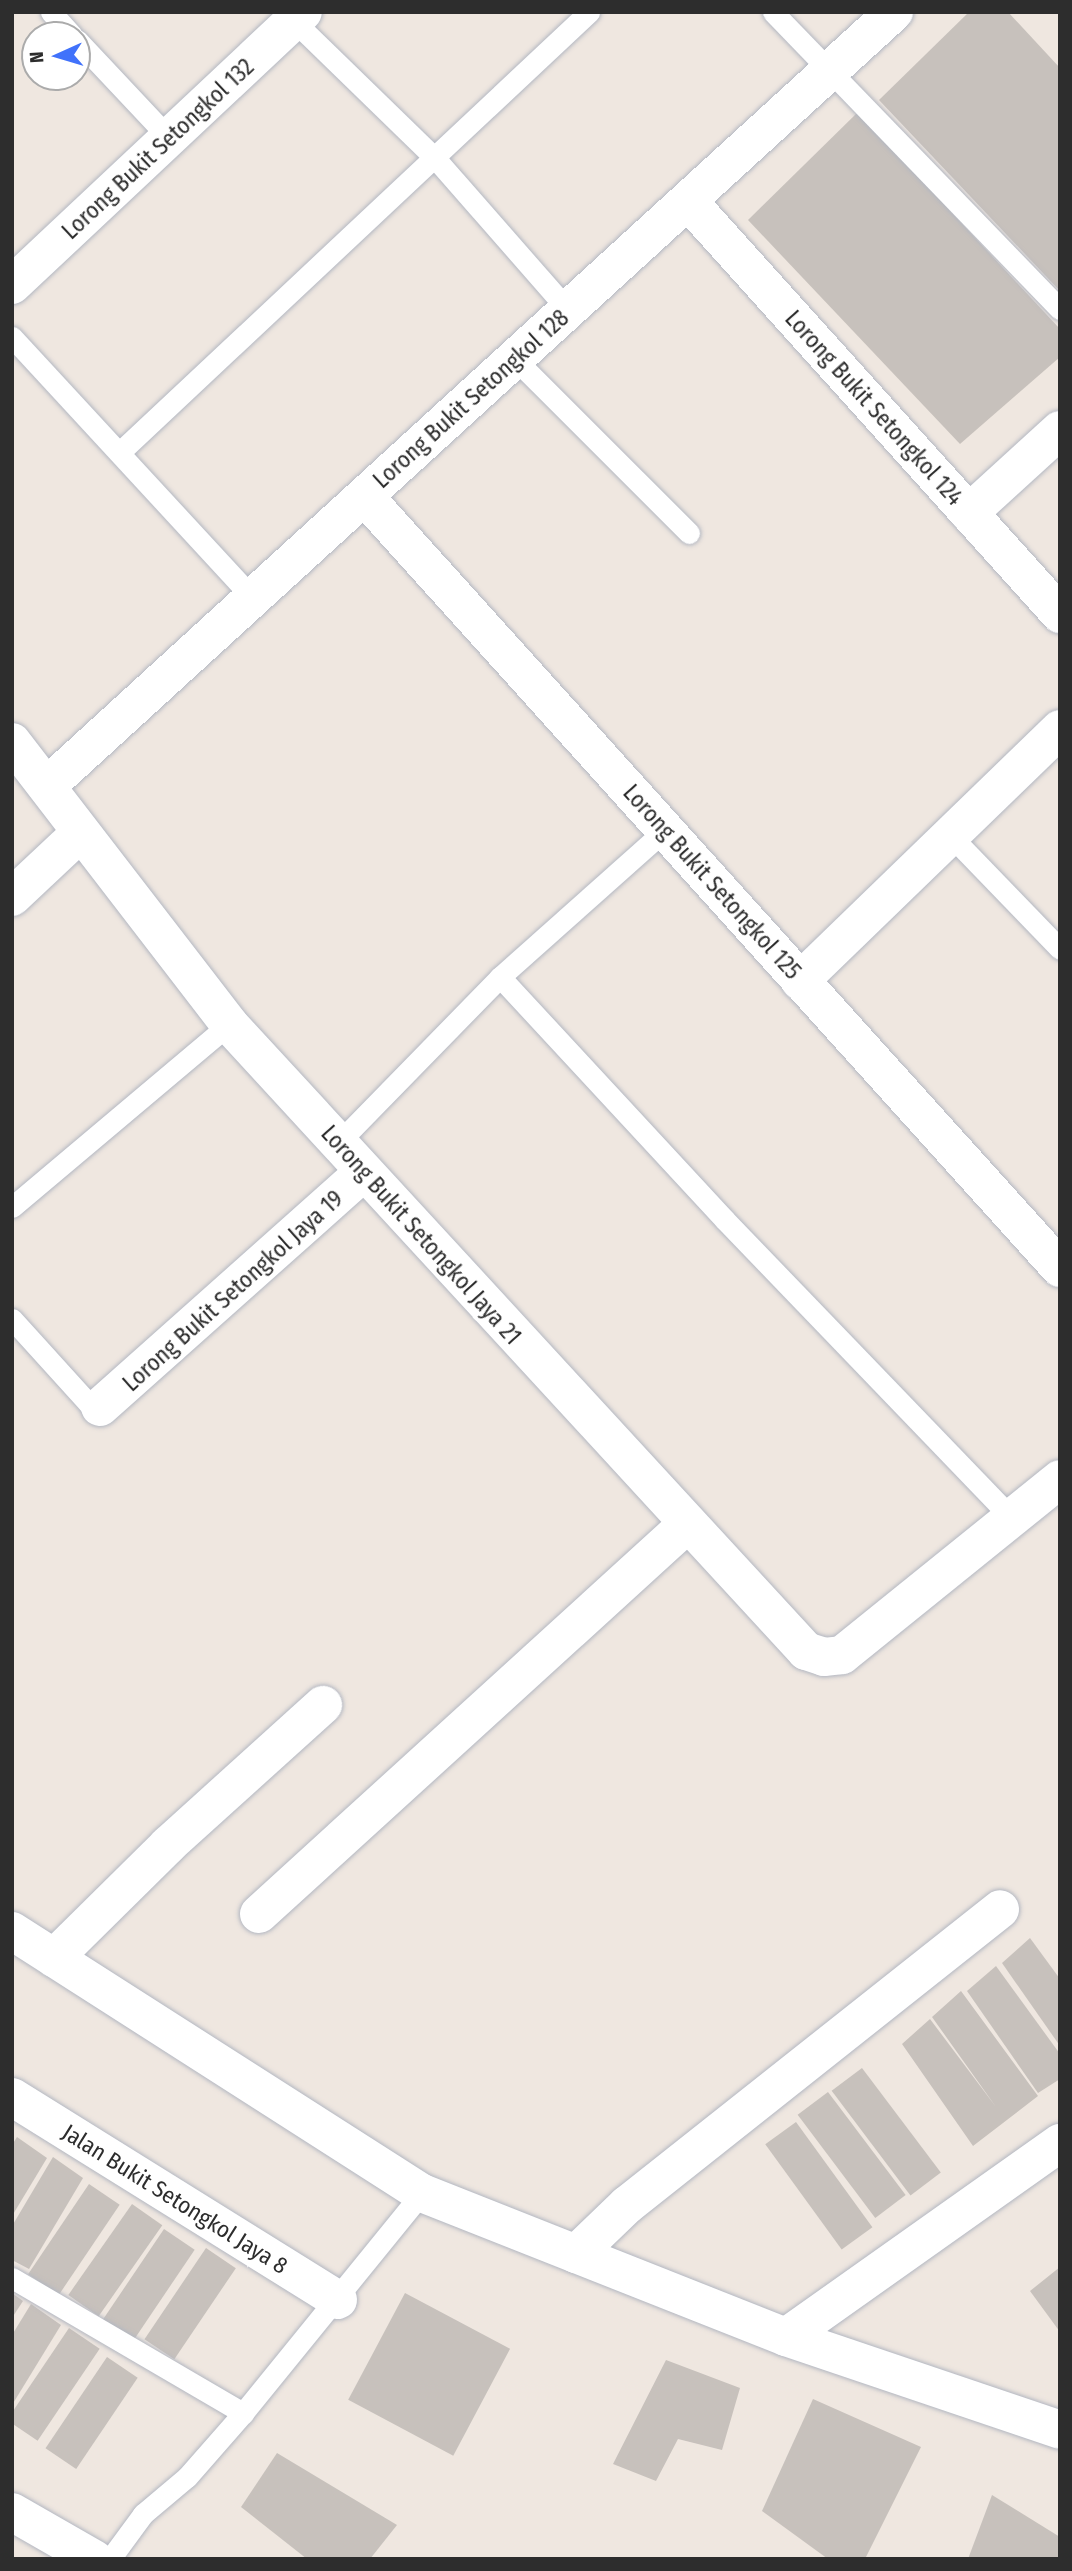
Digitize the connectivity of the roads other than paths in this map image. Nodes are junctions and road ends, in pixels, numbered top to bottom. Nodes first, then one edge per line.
1 (589, 12) edge
2 (774, 12) edge
3 (894, 12) edge
4 (299, 16) edge
5 (91, 55) edge
6 (829, 71) junction
7 (169, 138) junction
8 (435, 158) junction
9 (688, 201) junction
10 (12, 285) edge
11 (1060, 309) edge
12 (568, 310) junction
13 (12, 337) edge
14 (515, 359) junction
15 (1060, 430) edge
16 (121, 451) junction
17 (365, 496) junction
18 (969, 513) junction
19 (689, 533) dead end
20 (253, 598) junction
21 (1060, 614) edge
22 (1060, 729) edge
23 (12, 742) edge
24 (48, 785) junction
25 (665, 830) junction
26 (79, 834) junction
27 (950, 835) junction
28 (12, 897) edge
29 (1060, 949) edge
30 (500, 977) junction
31 (800, 981) junction
32 (229, 1024) junction
33 (338, 1143) junction
34 (364, 1172) junction
35 (12, 1207) edge
36 (1060, 1268) edge
37 (12, 1318) edge
38 (100, 1407) joint
39 (1060, 1479) edge
40 (1013, 1519) junction
41 (686, 1525) junction
42 (323, 1704) dead end
43 (1000, 1909) dead end
44 (259, 1914) dead end
45 (12, 1931) edge
46 (54, 1958) junction
47 (12, 2097) edge
48 (1060, 2143) edge
49 (422, 2193) junction
50 (576, 2254) junction
51 (12, 2278) edge
52 (338, 2300) junction
53 (786, 2337) junction
54 (243, 2413) junction
55 (1060, 2430) edge
56 (12, 2512) edge
57 (94, 2559) edge
58 (110, 2559) edge

1 - 8 lane
2 - 6 lane
3 - 6 street, Lorong Bukit Setongkol 128
4 - 7 street, Lorong Bukit Setongkol 132
4 - 8 lane
5 - 7 lane
6 - 9 street, Lorong Bukit Setongkol 128
6 - 11 lane
7 - 10 street, Lorong Bukit Setongkol 132
8 - 12 lane
8 - 16 lane
9 - 12 street, Lorong Bukit Setongkol 128
9 - 18 street, Lorong Bukit Setongkol 124
12 - 14 street, Lorong Bukit Setongkol 128
13 - 16 lane
14 - 17 street, Lorong Bukit Setongkol 128
14 - 19 lane
15 - 18 street
16 - 20 lane
17 - 20 street, Lorong Bukit Setongkol 128
17 - 25 street, Lorong Bukit Setongkol 125
18 - 21 street, Lorong Bukit Setongkol 124
20 - 24 street, Lorong Bukit Setongkol 128
22 - 27 street
23 - 24 street, Lorong Bukit Setongkol Jaya 21
24 - 26 street, Lorong Bukit Setongkol Jaya 21
25 - 30 lane
25 - 31 street, Lorong Bukit Setongkol 125
26 - 28 street
26 - 32 street, Lorong Bukit Setongkol Jaya 21
27 - 29 lane
27 - 31 street
30 - 33 lane
30 - 40 lane
31 - 36 street, Lorong Bukit Setongkol 125
32 - 33 street, Lorong Bukit Setongkol Jaya 21
32 - 35 lane
33 - 34 street, Lorong Bukit Setongkol Jaya 21
34 - 38 street, Lorong Bukit Setongkol Jaya 19
34 - 41 street, Lorong Bukit Setongkol Jaya 21
37 - 38 lane
39 - 40 street
40 - 41 street, Lorong Bukit Setongkol Jaya 21
41 - 44 street
42 - 46 street
43 - 50 street
45 - 46 street
46 - 49 street
47 - 52 street, Jalan Bukit Setongkol Jaya 8
48 - 53 street
49 - 50 street
49 - 52 lane
50 - 53 street
51 - 54 lane
52 - 54 lane
53 - 55 street
54 - 58 lane
56 - 57 street

